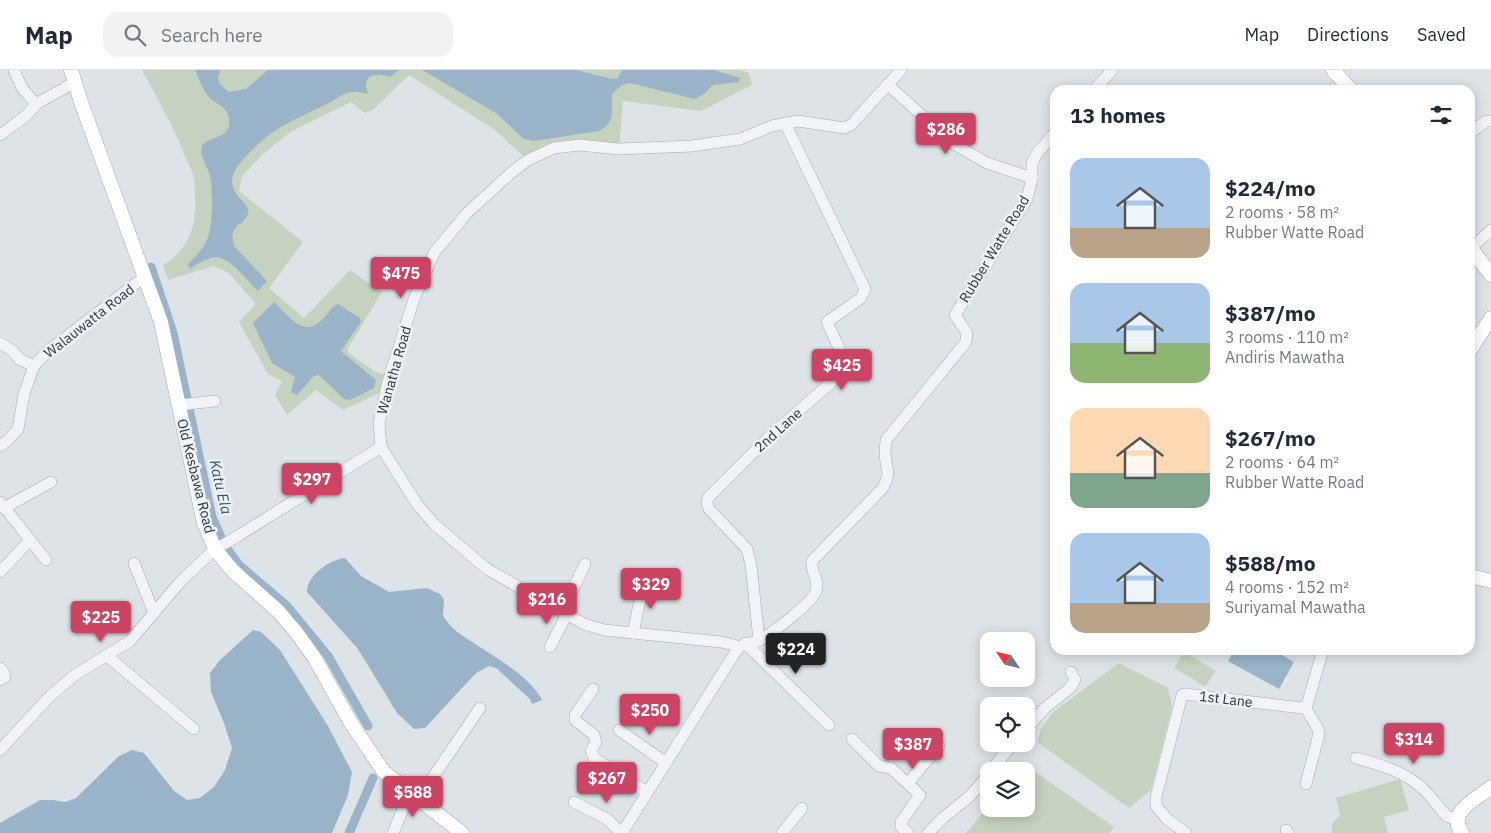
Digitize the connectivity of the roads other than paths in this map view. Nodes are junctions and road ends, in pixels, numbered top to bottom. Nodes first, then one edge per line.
1 (14, 70) edge
2 (901, 70) edge
3 (1112, 70) edge
4 (1333, 70) edge
5 (73, 76) edge
6 (888, 85) junction
7 (1098, 85) edge
8 (1346, 85) edge
9 (36, 104) junction
10 (1489, 119) edge
11 (785, 123) junction
12 (1475, 129) edge
13 (0, 135) edge
14 (1050, 139) edge
15 (1032, 178) junction
16 (1491, 230) edge
17 (1475, 244) edge
18 (1475, 254) edge
19 (1491, 275) edge
20 (144, 277) junction
21 (1491, 318) edge
22 (1475, 342) edge
23 (0, 343) edge
24 (34, 366) junction
25 (215, 401) dead end
26 (179, 405) junction
27 (0, 446) edge
28 (381, 447) junction
29 (52, 482) dead end
30 (2, 505) edge
31 (30, 540) junction
32 (221, 546) junction
33 (46, 560) dead end
34 (134, 564) dead end
35 (585, 564) dead end
36 (0, 572) edge
37 (1475, 577) edge
38 (644, 581) dead end
39 (1491, 581) edge
40 (154, 613) junction
41 (564, 613) junction
42 (633, 633) junction
43 (759, 640) junction
44 (742, 645) junction
45 (550, 647) dead end
46 (106, 655) junction
47 (1322, 655) edge
48 (0, 668) edge
49 (1071, 672) dead end
50 (0, 680) edge
51 (593, 688) dead end
52 (1305, 707) junction
53 (480, 708) dead end
54 (1035, 719) edge
55 (829, 725) dead end
56 (194, 729) dead end
57 (619, 730) dead end
58 (852, 739) dead end
59 (939, 746) dead end
60 (0, 750) edge
61 (1006, 752) edge
62 (1356, 758) dead end
63 (666, 762) junction
64 (998, 762) edge
65 (908, 783) junction
66 (980, 784) edge
67 (1306, 784) dead end
68 (1491, 788) edge
69 (647, 792) junction
70 (414, 795) junction
71 (574, 802) dead end
72 (802, 808) dead end
73 (1456, 818) junction
74 (393, 833) edge
75 (462, 833) edge
76 (621, 833) edge
77 (782, 833) edge
78 (908, 833) edge
79 (928, 833) edge
80 (1186, 833) edge
81 (1462, 833) edge

1 - 9 street
2 - 6 street, Wanatha Road
3 - 7 street
4 - 8 main road
5 - 9 street
5 - 20 main road, Old Kesbawa Road
6 - 11 street, Wanatha Road
6 - 15 street
9 - 13 street
10 - 12 street
11 - 28 street, Wanatha Road
11 - 43 street, 2nd Lane
14 - 15 street, Rubber Watte Road
15 - 43 street, Rubber Watte Road
16 - 17 street
18 - 19 main road
20 - 24 street, Walauwatta Road
20 - 26 main road, Old Kesbawa Road
21 - 22 main road
23 - 24 street
24 - 27 street, Walauwatta Road
25 - 26 street
26 - 32 main road, Old Kesbawa Road
28 - 32 street
28 - 41 street, Wanatha Road
29 - 30 street
30 - 31 street
31 - 33 street
31 - 36 street
32 - 40 street
32 - 70 main road, Old Kesbawa Road
34 - 40 street
35 - 41 street
37 - 39 main road
38 - 42 street
40 - 46 street
41 - 42 street, Wanatha Road
41 - 45 street
42 - 44 street, Wanatha Road
43 - 44 street, Rubber Watte Road
44 - 55 street
44 - 63 street
46 - 56 street
46 - 60 street
47 - 52 street
48 - 50 street
49 - 54 street
51 - 69 street
52 - 67 street
52 - 80 street, 1st Lane
53 - 70 street
57 - 63 street
58 - 65 street
59 - 65 street
61 - 64 street
62 - 73 street
63 - 69 street
65 - 78 street
66 - 79 street
68 - 73 main road
69 - 76 street
70 - 74 street
70 - 75 main road, Old Kesbawa Road
71 - 76 street
72 - 77 street
73 - 81 main road

